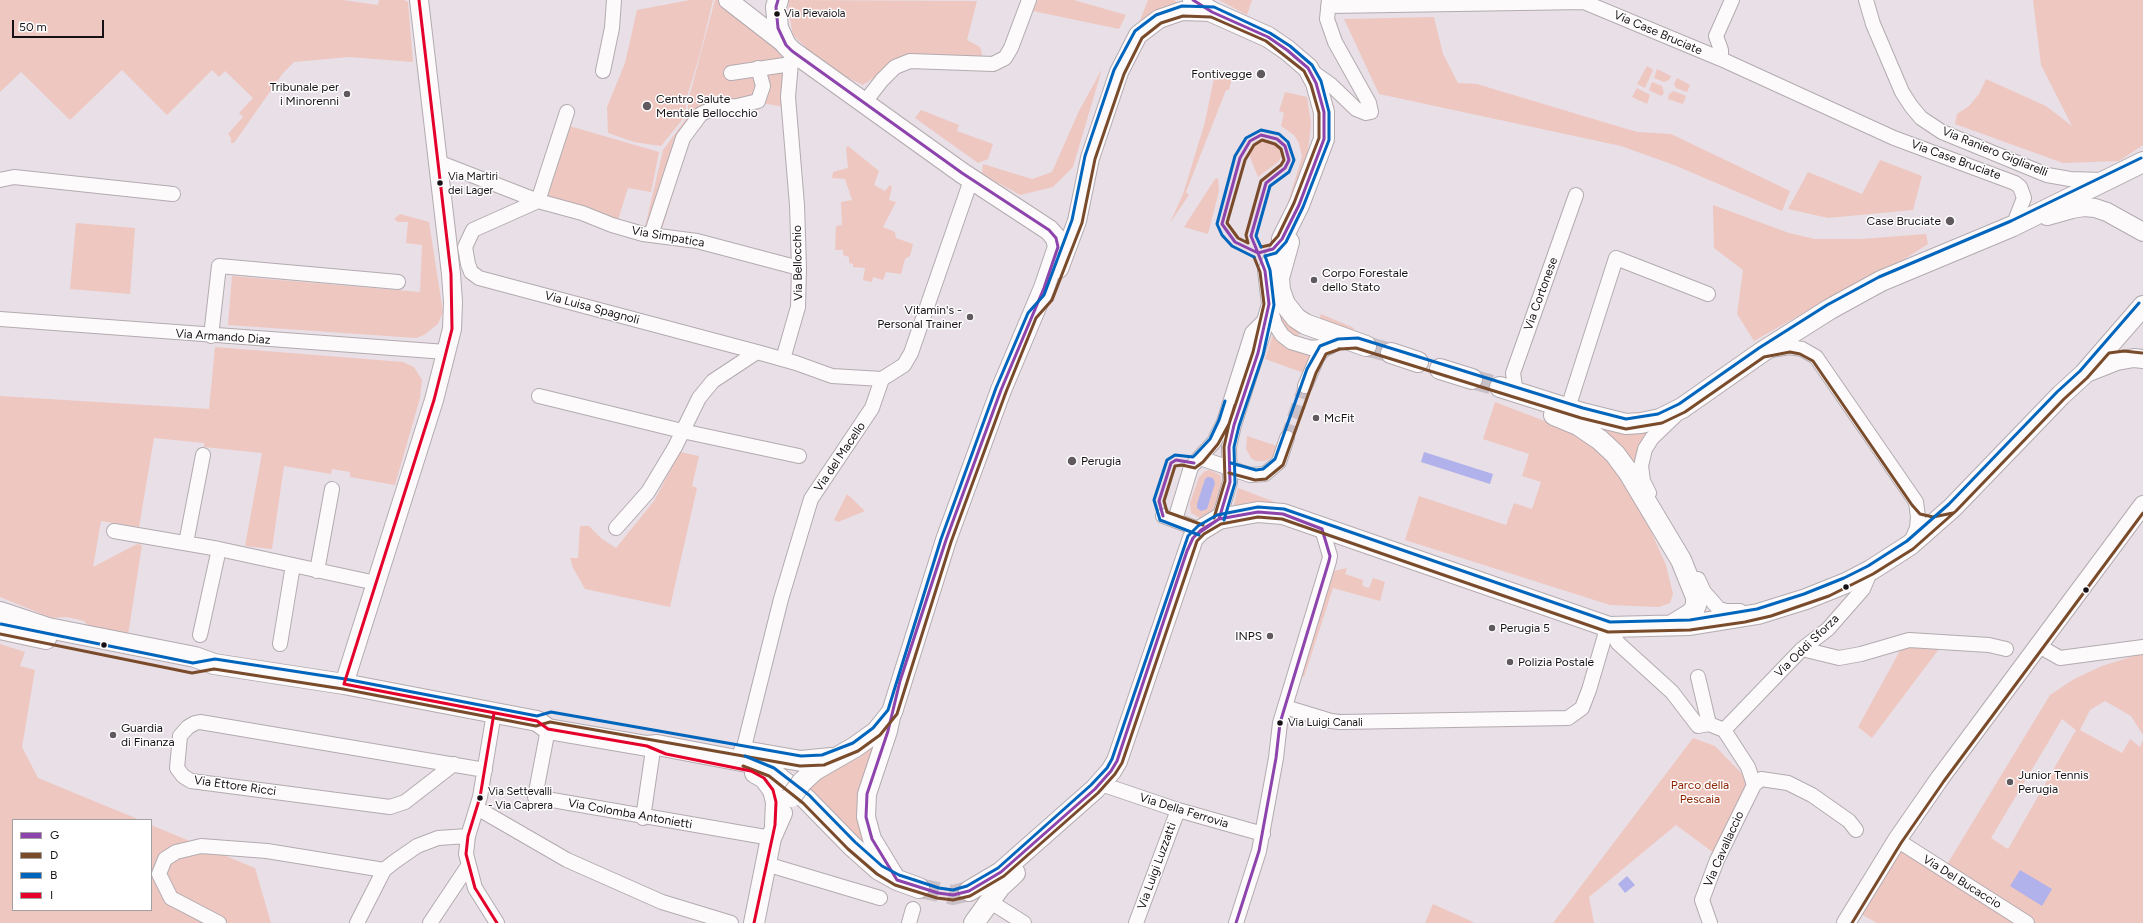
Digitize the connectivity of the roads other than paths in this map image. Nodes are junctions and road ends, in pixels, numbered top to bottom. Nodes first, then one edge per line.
1 (419, 0) edge
2 (614, 0) edge
3 (728, 0) edge
4 (778, 0) edge
5 (1029, 0) edge
6 (1193, 0) edge
7 (1732, 0) edge
8 (1866, 0) edge
9 (1582, 1) edge
10 (1328, 3) edge
11 (1212, 12) junction
12 (789, 53) junction
13 (1721, 59) junction
14 (758, 68) junction
15 (1308, 68) junction
16 (604, 71) dead end
17 (731, 73) dead end
18 (864, 103) junction
19 (567, 112) dead end
20 (438, 162) junction
21 (2143, 162) edge
22 (0, 180) edge
23 (971, 180) junction
24 (2108, 180) junction
25 (172, 194) dead end
26 (1576, 195) dead end
27 (538, 201) junction
28 (2013, 226) junction
29 (2143, 232) edge
30 (651, 235) junction
31 (1283, 249) junction
32 (799, 268) junction
33 (398, 282) dead end
34 (1708, 294) dead end
35 (1269, 304) junction
36 (2143, 306) edge
37 (1032, 315) junction
38 (0, 319) edge
39 (1264, 322) junction
40 (211, 336) junction
41 (1362, 344) joint
42 (1330, 346) junction
43 (446, 352) junction
44 (757, 352) junction
45 (1762, 352) junction
46 (1391, 353) tunnel mouth
47 (783, 359) junction
48 (2143, 359) edge
49 (1418, 362) dead end
50 (1440, 369) dead end
51 (2084, 374) junction
52 (882, 379) junction
53 (1472, 379) tunnel mouth
54 (1305, 386) tunnel mouth
55 (1511, 386) junction
56 (539, 396) dead end
57 (1568, 408) junction
58 (1682, 408) junction
59 (682, 431) junction
60 (1287, 438) tunnel mouth
61 (203, 455) dead end
62 (799, 456) dead end
63 (1200, 458) junction
64 (1230, 468) junction
65 (332, 489) dead end
66 (2143, 505) edge
67 (1219, 519) junction
68 (616, 528) dead end
69 (1322, 529) junction
70 (1201, 530) junction
71 (114, 531) dead end
72 (186, 543) junction
73 (1910, 545) junction
74 (218, 549) junction
75 (293, 566) junction
76 (317, 570) junction
77 (1871, 570) junction
78 (376, 583) junction
79 (0, 606) edge
80 (1769, 611) junction
81 (0, 612) edge
82 (0, 624) edge
83 (1609, 627) junction
84 (1669, 627) junction
85 (0, 628) edge
86 (47, 633) junction
87 (200, 635) dead end
88 (280, 644) dead end
89 (2037, 645) junction
90 (2143, 647) edge
91 (2006, 649) dead end
92 (1802, 650) junction
93 (1698, 677) dead end
94 (344, 684) junction
95 (1285, 707) junction
96 (892, 712) junction
97 (494, 713) junction
98 (543, 725) junction
99 (1703, 725) junction
100 (1724, 730) junction
101 (650, 748) junction
102 (743, 751) junction
103 (837, 756) junction
104 (454, 764) junction
105 (484, 770) junction
106 (1109, 778) junction
107 (1757, 782) junction
108 (477, 808) junction
109 (1178, 810) junction
110 (643, 818) junction
111 (1856, 830) dead end
112 (773, 832) junction
113 (1263, 834) junction
114 (468, 836) junction
115 (1897, 840) junction
116 (766, 864) junction
117 (468, 866) junction
118 (384, 870) junction
119 (897, 880) junction
120 (919, 888) tunnel mouth
121 (969, 891) tunnel mouth
122 (880, 898) dead end
123 (989, 901) junction
124 (914, 909) dead end
125 (219, 923) edge
126 (357, 923) edge
127 (430, 923) edge
128 (497, 923) edge
129 (731, 923) edge
130 (754, 923) edge
131 (909, 923) edge
132 (974, 923) edge
133 (1024, 923) edge
134 (1136, 923) edge
135 (1236, 923) edge
136 (1710, 923) edge
137 (1846, 923) edge
138 (2027, 923) edge

1 - 20 street
2 - 16 street
3 - 12 street
4 - 12 main road
5 - 18 street
6 - 11 main road
7 - 13 street
8 - 24 street, Via Raniero Gigliarelli
9 - 10 street, Via Case Bruciate
9 - 13 street, Via Case Bruciate
10 - 15 street, Via Case Bruciate
11 - 15 main road
11 - 37 street
12 - 14 street
12 - 18 main road
12 - 32 street, Via Bellocchio
13 - 28 street, Via Case Bruciate
14 - 17 street
14 - 30 street
15 - 31 main road
18 - 23 main road
19 - 27 street
20 - 27 street, Via Simpatica
20 - 43 street
21 - 24 main road
22 - 25 street
23 - 37 main road
23 - 52 street
24 - 28 main road
26 - 55 street, Via Cortonese
27 - 30 street, Via Simpatica
27 - 44 street, Via Luisa Spagnoli
28 - 29 street
28 - 45 main road
30 - 32 street, Via Simpatica
31 - 35 street
31 - 41 main road
32 - 47 street, Via Bellocchio
33 - 40 street
34 - 57 street
35 - 39 street
35 - 42 street
36 - 51 main road
37 - 96 main road
38 - 40 street, Via Armando Diaz
39 - 63 street
39 - 64 street
40 - 43 street, Via Armando Diaz
41 - 42 street
42 - 54 street
43 - 78 street
44 - 47 street
44 - 59 street
45 - 58 main road
45 - 73 street
46 - 49 main road
47 - 52 street
48 - 51 street
50 - 53 main road
51 - 73 main road
52 - 102 street, Via del Macello
55 - 57 main road
55 - 84 main road
56 - 59 street
57 - 58 main road
58 - 80 street
59 - 62 street
59 - 68 street
60 - 64 street
61 - 72 street
63 - 64 street
63 - 70 street
64 - 67 street
65 - 76 street
66 - 89 street
67 - 69 main road
67 - 70 main road
69 - 83 main road
69 - 95 street
70 - 106 main road
71 - 72 street
72 - 74 street
73 - 77 main road
74 - 75 street
74 - 87 street
75 - 76 street
75 - 88 street
76 - 78 street
77 - 80 main road
77 - 92 street, Via Oddi Sforza
78 - 94 street
79 - 86 main road
80 - 84 main road
81 - 86 main road
82 - 86 main road
83 - 84 main road
83 - 95 street
83 - 99 street
85 - 86 main road
86 - 94 main road
89 - 90 street
89 - 115 street
91 - 92 street
92 - 100 street, Via Oddi Sforza
93 - 99 street
94 - 97 main road
95 - 113 street
96 - 103 main road
96 - 119 street
97 - 98 main road
97 - 105 street
98 - 101 main road
98 - 102 main road
98 - 110 street, Via Colomba Antonietti
99 - 100 street
100 - 107 street
101 - 110 street
101 - 112 main road
101 - 119 main road
102 - 103 main road
103 - 112 main road
104 - 104 street, Via Ettore Ricci
104 - 105 street, Via Ettore Ricci
105 - 108 street
106 - 109 street, Via Della Ferrovia
106 - 121 main road
106 - 123 main road
107 - 111 street
107 - 136 street, Via Cavallaccio
108 - 114 street
108 - 129 street
109 - 113 street, Via Della Ferrovia
109 - 134 street, Via Luigi Luzzatti
110 - 112 street, Via Colomba Antonietti
112 - 116 main road
113 - 135 street
114 - 117 street
114 - 118 street
115 - 137 street
115 - 138 street, Via Del Bucaccio
116 - 122 street
116 - 130 main road
117 - 127 street
117 - 128 street
118 - 125 street
118 - 126 street
119 - 120 main road
123 - 132 main road
123 - 133 street
124 - 131 street

